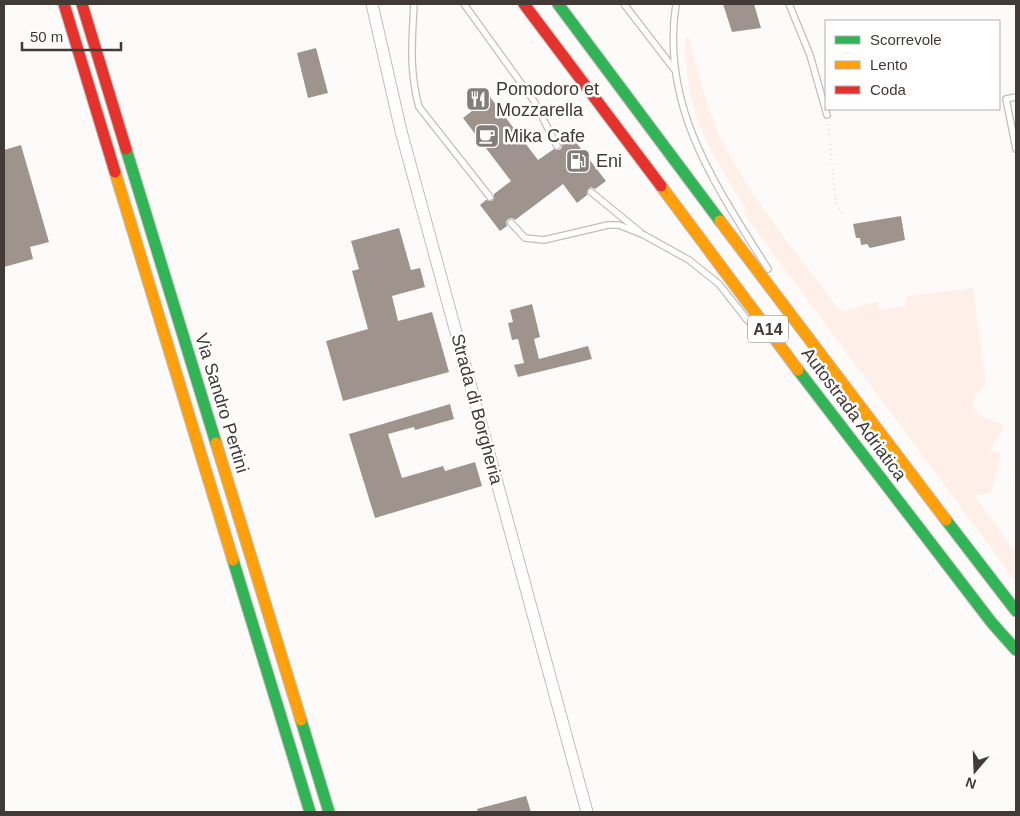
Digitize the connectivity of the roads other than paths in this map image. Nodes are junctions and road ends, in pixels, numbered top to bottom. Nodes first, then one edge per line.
1 (64, 4) edge
2 (82, 4) edge
3 (372, 4) edge
4 (414, 4) edge
5 (464, 4) edge
6 (524, 4) edge
7 (558, 4) edge
8 (624, 4) edge
9 (676, 4) edge
10 (789, 4) edge
11 (674, 69) junction
12 (1016, 97) edge
13 (825, 107) edge
14 (826, 110) edge
15 (827, 115) road end
16 (557, 146) dead end
17 (1016, 148) edge
18 (592, 192) dead end
19 (490, 197) dead end
20 (511, 223) dead end
21 (644, 235) junction
22 (772, 274) dead end
23 (787, 299) dead end
24 (753, 327) dead end
25 (833, 372) junction
26 (794, 376) dead end
27 (831, 414) junction
28 (1016, 611) edge
29 (1016, 650) edge
30 (310, 812) edge
31 (329, 812) edge
32 (587, 812) edge

1 - 30 main road, Via Sandro Pertini
2 - 31 main road, Via Sandro Pertini
3 - 32 street, Strada di Borgheria
4 - 19 lane
5 - 16 lane
6 - 27 main road, Autostrada Adriatica / A14
7 - 25 main road, Autostrada Adriatica / A14
8 - 11 lane
9 - 11 lane
10 - 13 lane
11 - 22 lane
12 - 17 lane
14 - 15 lane
18 - 21 lane
20 - 21 lane
21 - 24 lane
23 - 25 lane
25 - 28 main road, Autostrada Adriatica / A14
26 - 27 lane
27 - 29 main road, Autostrada Adriatica / A14

